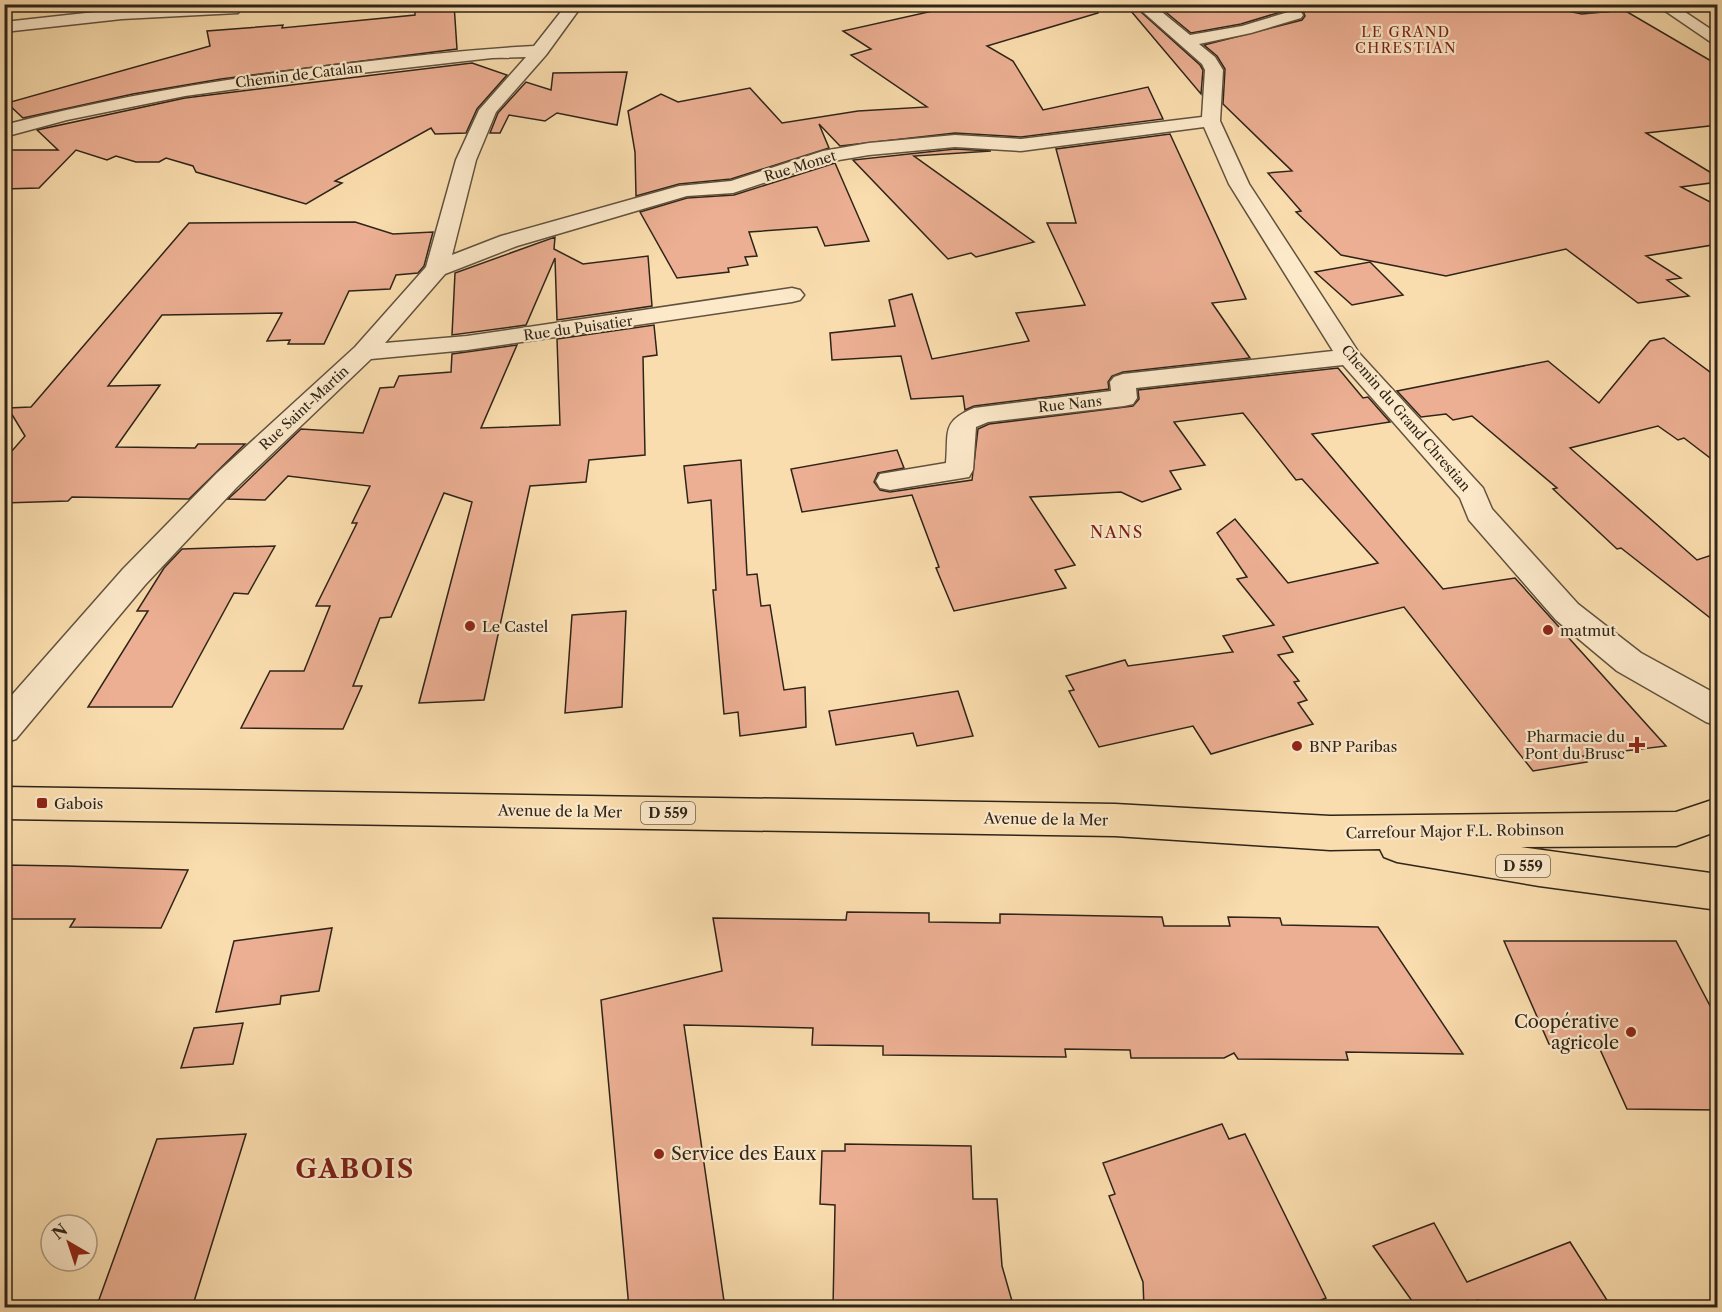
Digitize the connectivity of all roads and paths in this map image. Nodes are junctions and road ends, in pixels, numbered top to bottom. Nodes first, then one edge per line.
1 (576, 4) edge
2 (1141, 4) edge
3 (1565, 4) edge
4 (1623, 4) edge
5 (1662, 4) edge
6 (232, 10) dead end
7 (1295, 15) dead end
8 (4, 27) edge
9 (1187, 41) junction
10 (1718, 42) edge
11 (540, 51) junction
12 (1211, 121) junction
13 (4, 130) edge
14 (437, 269) junction
15 (792, 295) dead end
16 (364, 352) junction
17 (1349, 357) junction
18 (890, 481) dead end
19 (1717, 709) edge
20 (4, 729) edge
21 (4, 803) edge
22 (1718, 814) edge
23 (1330, 833) junction
24 (1718, 892) edge

1 - 11 street
2 - 9 street, Chemin du Grand Chrestian
3 - 4 street
5 - 10 street
6 - 8 street
7 - 9 street
9 - 12 street, Chemin du Grand Chrestian
11 - 13 street, Chemin de Catalan
11 - 14 street, Rue Saint-Martin
12 - 14 street, Rue Monet
12 - 17 street, Chemin du Grand Chrestian
14 - 16 street, Rue Saint-Martin
15 - 16 street, Rue du Puisatier
16 - 20 street, Rue Saint-Martin
17 - 18 street, Rue Nans
17 - 19 street, Chemin du Grand Chrestian
21 - 23 main road, Avenue de la Mer / D 559
22 - 23 main road, Carrefour Major F.L. Robinson / D 559
23 - 24 main road, Carrefour Major F.L. Robinson / D 559

